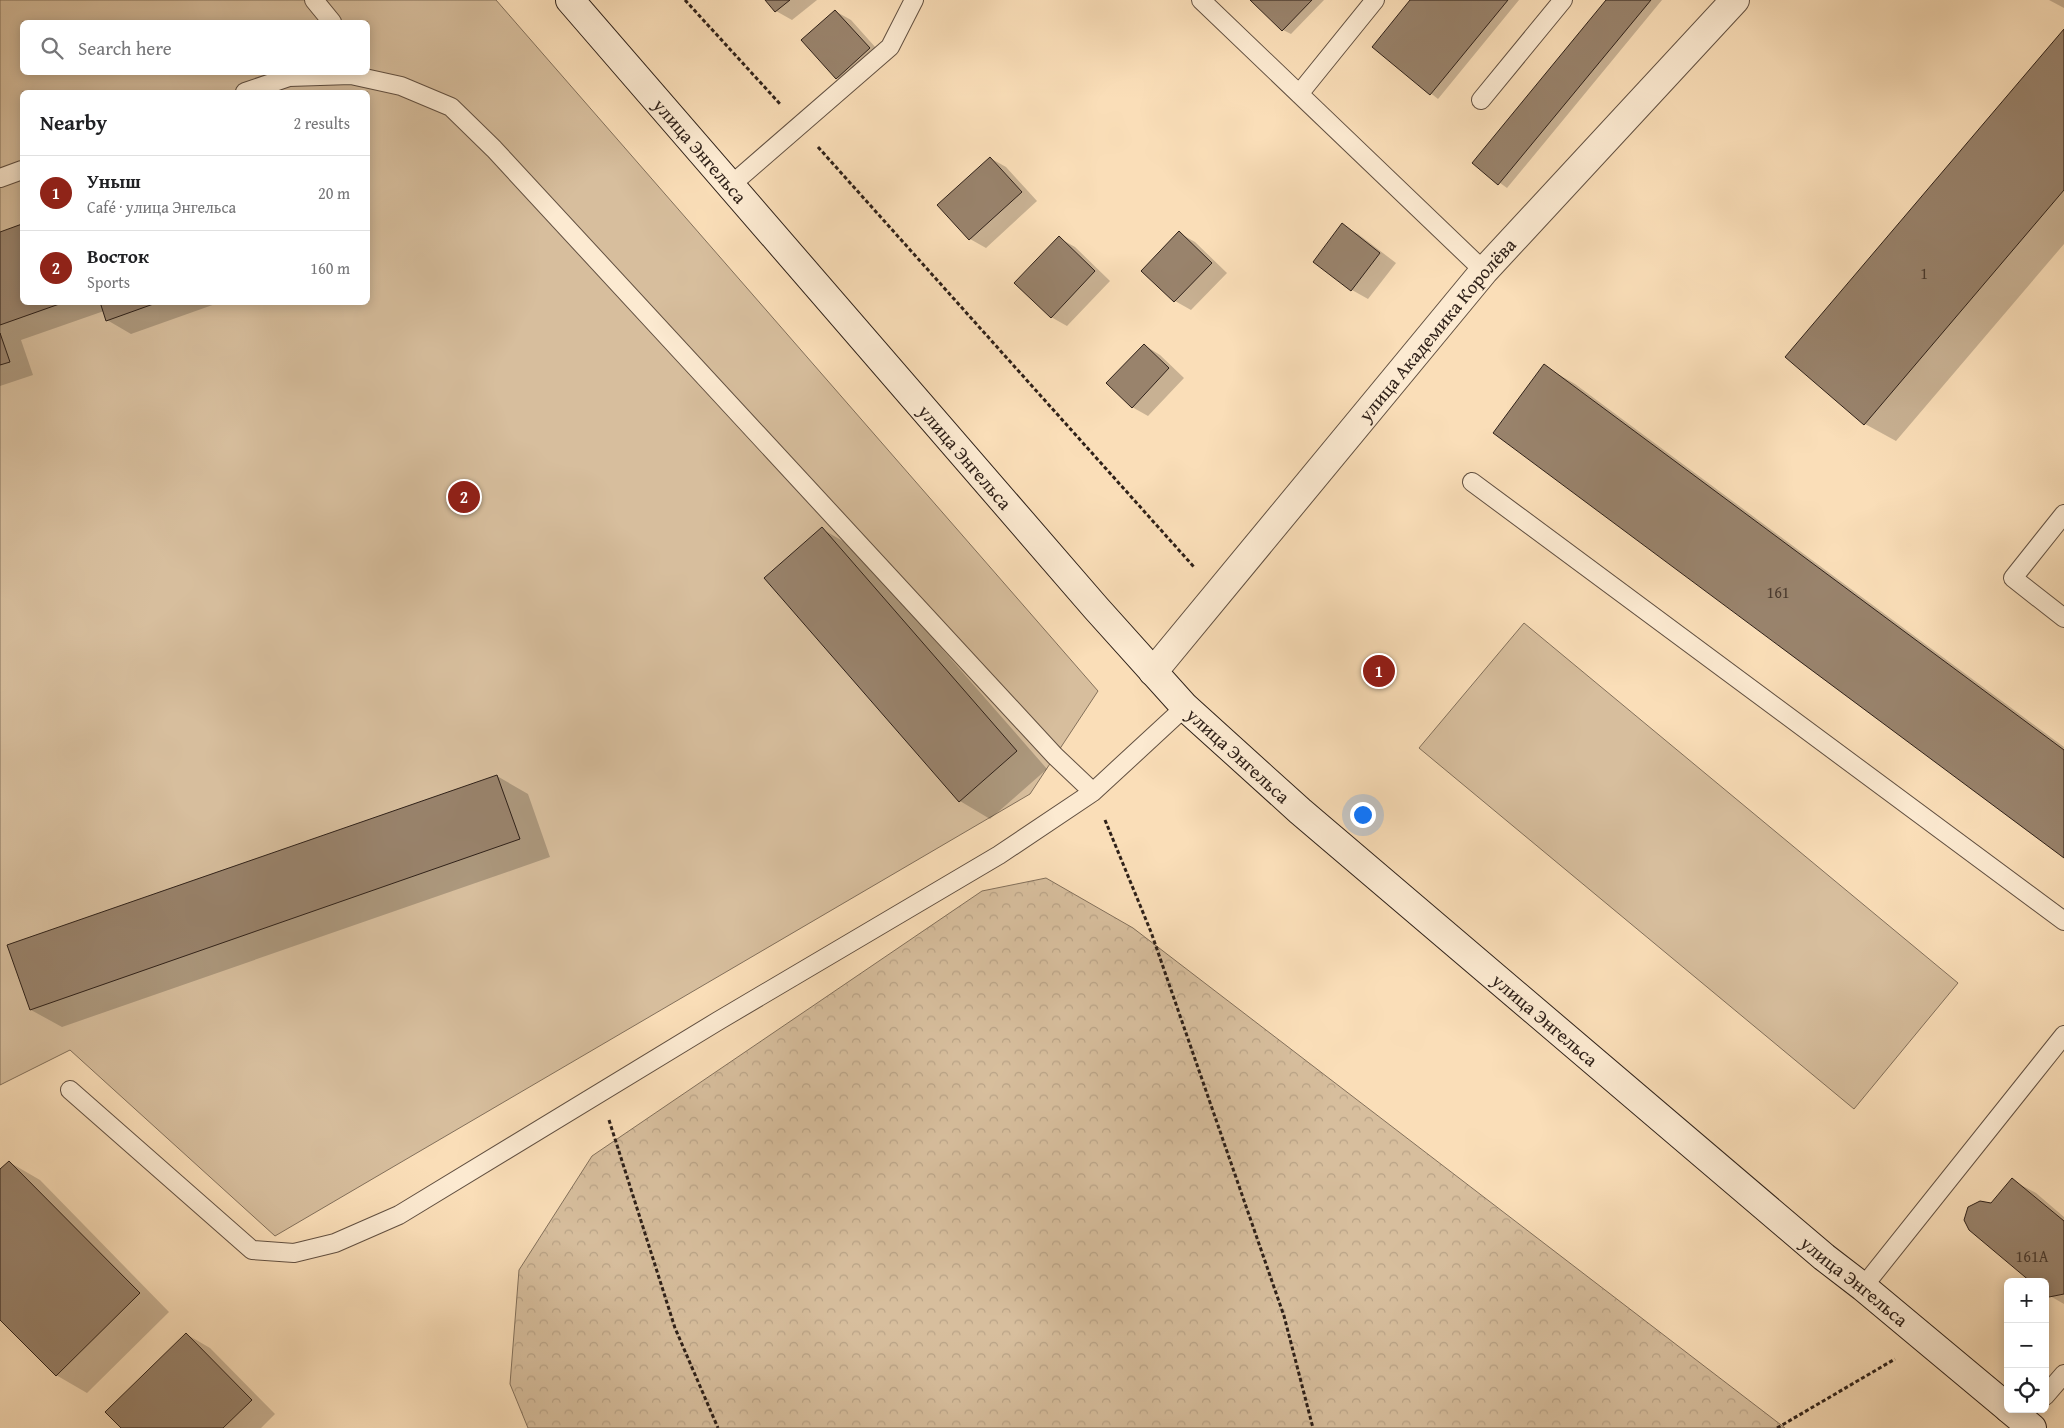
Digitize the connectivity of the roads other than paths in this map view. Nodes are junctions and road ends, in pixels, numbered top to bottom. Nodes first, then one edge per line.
1 (314, 0) edge
2 (570, 0) edge
3 (914, 0) edge
4 (1201, 0) edge
5 (1375, 0) edge
6 (1563, 0) edge
7 (1735, 0) edge
8 (330, 20) edge
9 (330, 75) edge
10 (354, 75) edge
11 (251, 90) edge
12 (1299, 94) junction
13 (1481, 100) dead end
14 (20, 170) edge
15 (1, 173) edge
16 (731, 185) junction
17 (1484, 271) junction
18 (1472, 482) dead end
19 (2064, 514) edge
20 (2064, 618) edge
21 (1153, 672) junction
22 (1185, 707) junction
23 (1094, 792) junction
24 (2064, 921) edge
25 (2064, 1035) edge
26 (70, 1090) dead end
27 (1863, 1287) junction
28 (2064, 1374) edge
29 (2049, 1391) edge
30 (2021, 1415) edge

1 - 8 lane
2 - 16 main road, улица Энгельса
3 - 16 lane
4 - 12 lane
5 - 12 lane
6 - 13 lane
7 - 17 main road, улица Академика Королёва
9 - 11 lane
10 - 23 lane
12 - 17 lane
14 - 15 lane
16 - 21 main road, улица Энгельса
17 - 21 main road, улица Академика Королёва
18 - 24 lane
19 - 20 lane
21 - 22 main road, улица Энгельса
22 - 23 lane
22 - 27 main road, улица Энгельса
23 - 26 lane
25 - 27 lane
27 - 30 main road, улица Энгельса
28 - 29 lane

